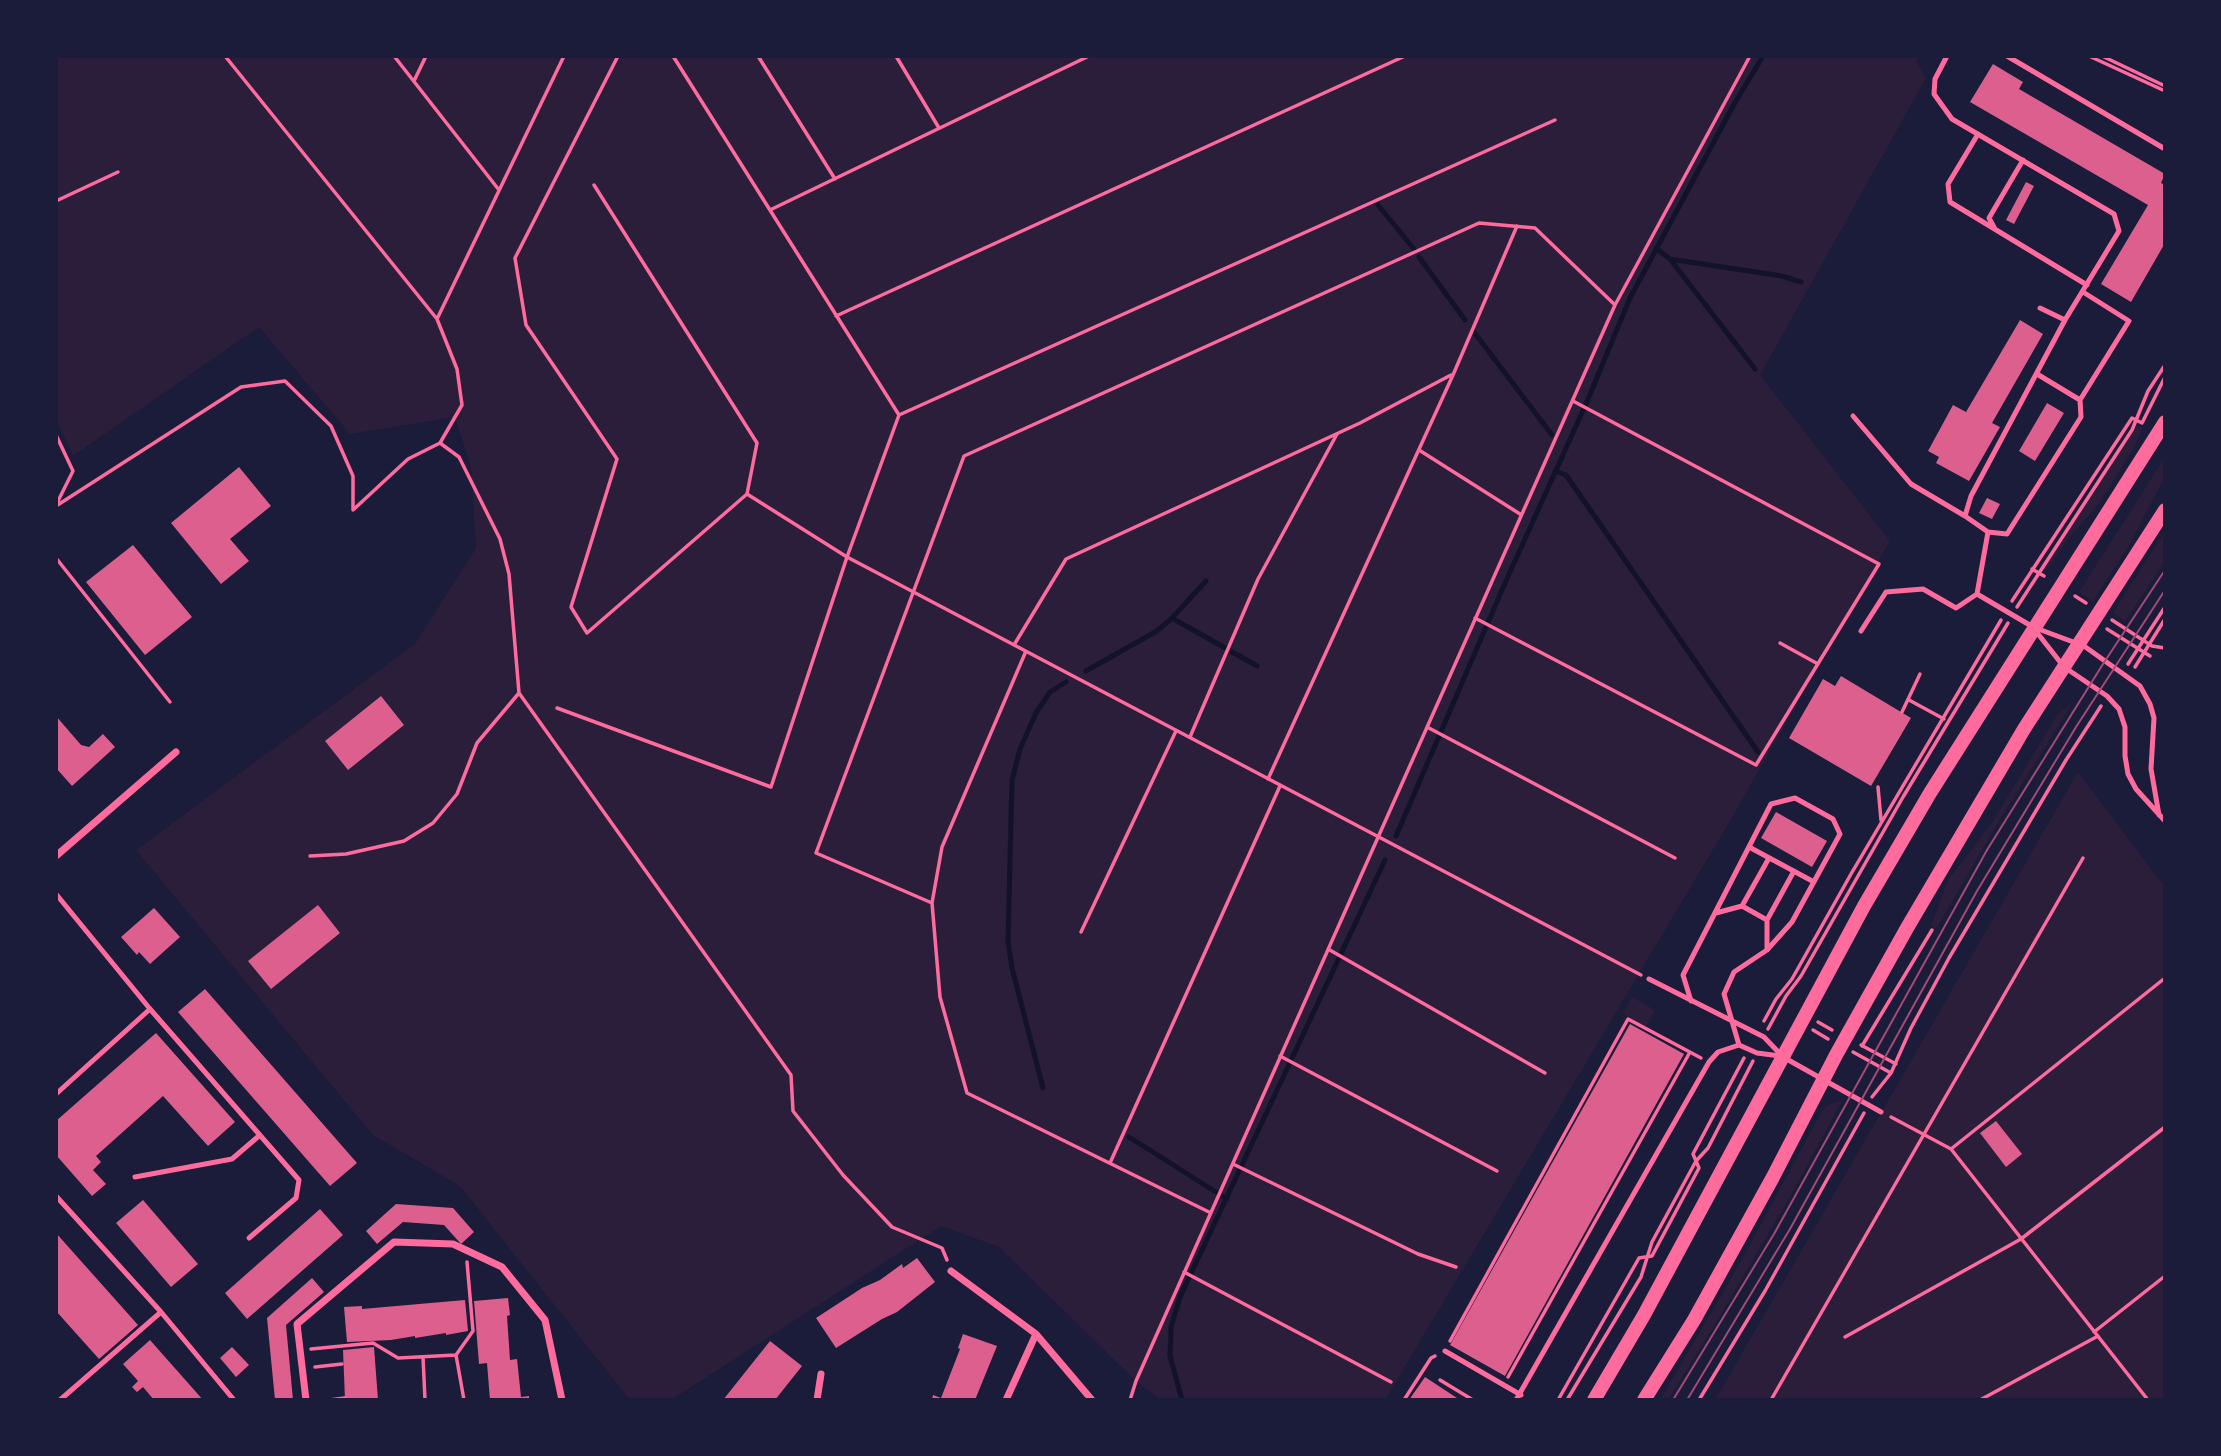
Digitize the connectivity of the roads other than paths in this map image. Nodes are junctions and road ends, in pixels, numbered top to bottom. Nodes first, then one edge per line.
1 (1947, 56) edge
2 (2007, 56) edge
3 (1978, 134) junction
4 (2165, 149) edge
5 (2023, 160) junction
6 (1995, 229) junction
7 (2087, 285) junction
8 (2083, 292) junction
9 (2040, 308) dead end
10 (2065, 320) junction
11 (2037, 374) junction
12 (2080, 400) junction
13 (1853, 416) dead end
14 (2165, 422) edge
15 (2165, 510) edge
16 (1965, 516) junction
17 (1988, 532) junction
18 (1977, 594) junction
19 (2034, 627) junction
20 (1861, 631) dead end
21 (2079, 643) junction
22 (2064, 667) junction
23 (176, 752) dead end
24 (2159, 815) junction
25 (2165, 821) edge
26 (1749, 847) junction
27 (56, 856) edge
28 (1769, 858) junction
29 (1794, 871) junction
30 (1814, 882) junction
31 (56, 894) edge
32 (1742, 906) junction
33 (1716, 913) junction
34 (1767, 920) junction
35 (1767, 950) junction
36 (1649, 979) road end
37 (1691, 1001) junction
38 (150, 1009) junction
39 (1732, 1022) junction
40 (1739, 1045) junction
41 (1783, 1057) junction
42 (1823, 1079) junction
43 (56, 1094) edge
44 (1881, 1112) road end
45 (260, 1135) junction
46 (135, 1177) dead end
47 (56, 1196) edge
48 (249, 1238) dead end
49 (951, 1271) road end
50 (161, 1312) junction
51 (1036, 1334) junction
52 (1445, 1351) road end
53 (821, 1374) dead end
54 (1519, 1397) edge
55 (60, 1400) edge
56 (234, 1400) edge
57 (306, 1400) edge
58 (562, 1400) edge
59 (817, 1400) edge
60 (1006, 1400) edge
61 (1092, 1400) edge
62 (1594, 1400) edge
63 (1644, 1400) edge

1 - 3 lane
2 - 4 lane
3 - 5 lane
3 - 6 lane
5 - 6 lane
5 - 7 lane
6 - 7 lane
7 - 8 lane
8 - 10 lane
8 - 12 lane
9 - 10 lane
10 - 11 lane
11 - 12 lane
11 - 16 lane
12 - 17 lane
13 - 16 lane
14 - 19 main road
15 - 21 main road
16 - 17 lane
17 - 18 lane
18 - 19 lane
18 - 20 lane
19 - 21 lane
19 - 22 lane
19 - 41 main road
21 - 22 main road
21 - 24 lane
22 - 24 lane
22 - 42 main road
23 - 27 street
24 - 25 lane
26 - 28 lane
26 - 30 lane
26 - 33 lane
28 - 29 lane
28 - 32 lane
29 - 30 lane
29 - 34 lane
30 - 35 lane
31 - 38 lane
32 - 33 lane
32 - 34 lane
33 - 37 lane
34 - 35 lane
35 - 39 lane
36 - 37 lane
37 - 39 lane
38 - 43 lane
38 - 45 lane
39 - 40 lane
39 - 41 lane
40 - 41 lane
40 - 54 lane
41 - 42 lane
41 - 62 main road
42 - 44 lane
42 - 63 main road
45 - 46 lane
45 - 48 lane
47 - 50 lane
49 - 51 street
50 - 55 lane
50 - 56 lane
51 - 60 street
51 - 61 street
52 - 54 lane
53 - 59 street
57 - 58 street

